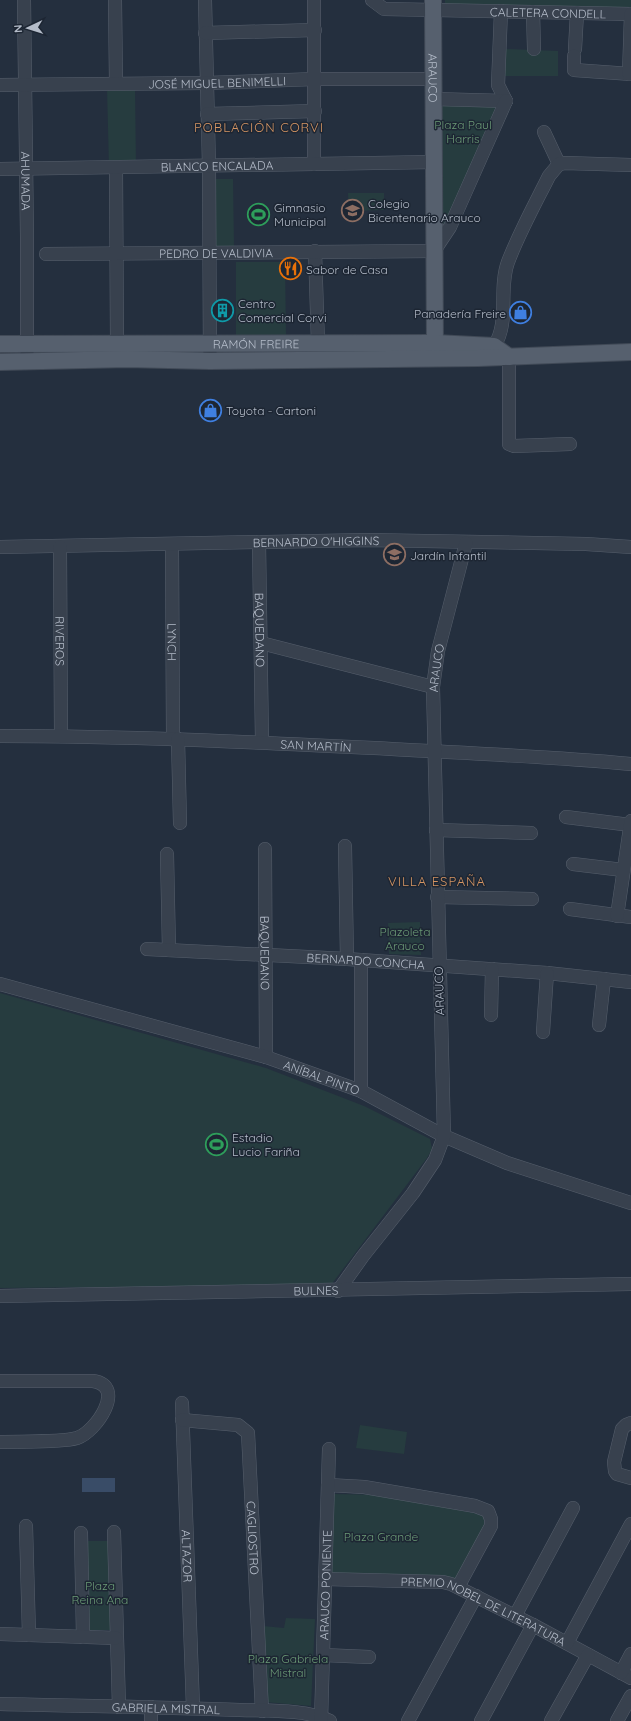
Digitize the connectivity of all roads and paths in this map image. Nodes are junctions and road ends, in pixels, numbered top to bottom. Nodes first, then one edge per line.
1 (24, 0) edge
2 (115, 0) edge
3 (205, 0) edge
4 (314, 0) edge
5 (372, 0) edge
6 (433, 5) edge
7 (501, 11) junction
8 (533, 12) junction
9 (577, 13) junction
10 (631, 14) edge
11 (315, 30) junction
12 (205, 33) junction
13 (534, 49) dead end
14 (630, 74) edge
15 (315, 79) junction
16 (434, 79) junction
17 (116, 83) junction
18 (206, 83) junction
19 (0, 84) edge
20 (24, 84) junction
21 (434, 99) junction
22 (506, 101) junction
23 (315, 111) junction
24 (207, 114) junction
25 (544, 132) dead end
26 (434, 162) junction
27 (314, 164) junction
28 (559, 164) junction
29 (631, 165) edge
30 (209, 166) junction
31 (116, 168) junction
32 (25, 169) junction
33 (0, 170) edge
34 (315, 251) junction
35 (434, 251) junction
36 (209, 252) junction
37 (46, 254) dead end
38 (117, 254) junction
39 (117, 342) junction
40 (210, 343) junction
41 (318, 343) junction
42 (0, 344) edge
43 (27, 344) junction
44 (494, 346) junction
45 (435, 350) junction
46 (631, 352) edge
47 (509, 356) junction
48 (478, 358) junction
49 (210, 361) junction
50 (0, 362) edge
51 (27, 362) junction
52 (570, 444) dead end
53 (259, 542) junction
54 (466, 543) junction
55 (172, 544) junction
56 (60, 546) junction
57 (0, 547) edge
58 (631, 547) edge
59 (261, 643) junction
60 (433, 687) junction
61 (0, 736) edge
62 (61, 736) junction
63 (175, 739) junction
64 (262, 742) junction
65 (434, 751) junction
66 (631, 764) edge
67 (566, 817) dead end
68 (631, 821) edge
69 (180, 823) dead end
70 (631, 824) edge
71 (436, 830) junction
72 (531, 833) dead end
73 (346, 846) dead end
74 (266, 850) dead end
75 (168, 854) dead end
76 (573, 864) dead end
77 (623, 870) junction
78 (437, 897) junction
79 (532, 899) dead end
80 (570, 909) dead end
81 (617, 916) junction
82 (631, 917) edge
83 (147, 949) dead end
84 (169, 950) junction
85 (265, 955) junction
86 (347, 959) junction
87 (361, 960) junction
88 (438, 967) junction
89 (492, 969) junction
90 (547, 973) junction
91 (604, 979) junction
92 (631, 982) edge
93 (0, 984) edge
94 (491, 1015) dead end
95 (599, 1025) dead end
96 (543, 1032) dead end
97 (266, 1057) junction
98 (361, 1091) junction
99 (444, 1136) junction
100 (631, 1203) edge
101 (631, 1284) edge
102 (338, 1291) junction
103 (0, 1296) edge
104 (0, 1381) edge
105 (182, 1403) dead end
106 (182, 1420) junction
107 (631, 1423) edge
108 (0, 1442) edge
109 (329, 1449) dead end
110 (631, 1478) edge
111 (328, 1485) junction
112 (573, 1508) dead end
113 (631, 1524) edge
114 (26, 1526) dead end
115 (114, 1532) dead end
116 (81, 1533) dead end
117 (325, 1579) junction
118 (458, 1587) junction
119 (476, 1596) junction
120 (515, 1616) junction
121 (533, 1625) junction
122 (0, 1634) edge
123 (30, 1635) junction
124 (83, 1637) junction
125 (116, 1638) junction
126 (567, 1643) junction
127 (631, 1654) edge
128 (323, 1655) junction
129 (588, 1655) junction
130 (369, 1657) dead end
131 (626, 1676) edge
132 (631, 1696) edge
133 (0, 1704) edge
134 (119, 1707) junction
135 (151, 1707) junction
136 (193, 1708) junction
137 (262, 1711) junction
138 (324, 1719) edge
139 (151, 1721) edge
140 (408, 1721) edge
141 (481, 1721) edge
142 (551, 1721) edge
143 (617, 1721) edge

1 - 20 street, AHUMADA
2 - 17 street
3 - 12 street
4 - 11 street
5 - 6 street, CALETERA CONDELL
6 - 7 street, CALETERA CONDELL
6 - 16 main road, ARAUCO
7 - 8 street, CALETERA CONDELL
7 - 22 street
8 - 9 street, CALETERA CONDELL
8 - 13 street
9 - 10 street, CALETERA CONDELL
9 - 14 street
10 - 14 street
11 - 12 street
11 - 15 street
12 - 18 street
15 - 16 street, JOSÉ MIGUEL BENIMELLI
15 - 18 street, JOSÉ MIGUEL BENIMELLI
15 - 23 street
16 - 21 main road, ARAUCO
17 - 18 street, JOSÉ MIGUEL BENIMELLI
17 - 20 street, JOSÉ MIGUEL BENIMELLI
18 - 24 street
19 - 20 street, JOSÉ MIGUEL BENIMELLI
20 - 32 street, AHUMADA
21 - 22 street
21 - 26 main road, ARAUCO
22 - 35 street
23 - 24 street
23 - 27 street
24 - 30 street
25 - 28 street
26 - 27 street, BLANCO ENCALADA
26 - 35 main road, ARAUCO
27 - 30 street, BLANCO ENCALADA
28 - 29 street
28 - 44 street
30 - 31 street, BLANCO ENCALADA
30 - 36 street
31 - 32 street, BLANCO ENCALADA
31 - 38 street
32 - 33 street, BLANCO ENCALADA
32 - 43 street, AHUMADA
34 - 35 street, PEDRO DE VALDIVIA
34 - 36 street, PEDRO DE VALDIVIA
34 - 41 street
35 - 45 main road, ARAUCO
36 - 38 street, PEDRO DE VALDIVIA
36 - 40 street
37 - 38 street, PEDRO DE VALDIVIA
38 - 39 street
39 - 40 main road, RAMÓN FREIRE
39 - 43 main road, RAMÓN FREIRE
40 - 41 main road, RAMÓN FREIRE
40 - 49 street
41 - 45 main road, RAMÓN FREIRE
42 - 43 main road, RAMÓN FREIRE
43 - 51 street, AHUMADA
44 - 45 main road, RAMÓN FREIRE
44 - 47 main road
44 - 48 main road
45 - 48 main road, RAMÓN FREIRE
45 - 49 main road, RAMÓN FREIRE
46 - 47 main road, RAMÓN FREIRE
47 - 48 main road, RAMÓN FREIRE
47 - 52 street
49 - 51 main road, RAMÓN FREIRE
50 - 51 main road, RAMÓN FREIRE
53 - 54 street, BERNARDO O'HIGGINS
53 - 55 street, BERNARDO O'HIGGINS
53 - 59 street, BAQUEDANO
54 - 58 street, BERNARDO O'HIGGINS
54 - 60 street, ARAUCO
55 - 56 street, BERNARDO O'HIGGINS
55 - 63 street, LYNCH
56 - 57 street, BERNARDO O'HIGGINS
56 - 62 street, RIVEROS
59 - 60 street
59 - 64 street, BAQUEDANO
60 - 65 street, ARAUCO
61 - 62 street, SAN MARTÍN
62 - 63 street, SAN MARTÍN
63 - 64 street, SAN MARTÍN
63 - 69 street, LYNCH
64 - 65 street, SAN MARTÍN
65 - 66 street, SAN MARTÍN
65 - 71 street, ARAUCO
67 - 70 street
68 - 70 street
70 - 77 street
71 - 72 street
71 - 78 street, ARAUCO
73 - 86 street
74 - 85 street, BAQUEDANO
75 - 84 street
76 - 77 street
77 - 81 street
78 - 79 street
78 - 88 street, ARAUCO
80 - 81 street
81 - 82 street
83 - 84 street, BERNARDO CONCHA
84 - 85 street, BERNARDO CONCHA
85 - 86 street, BERNARDO CONCHA
85 - 97 street, BAQUEDANO
86 - 87 street, BERNARDO CONCHA
87 - 88 street, BERNARDO CONCHA
87 - 98 street
88 - 89 street, BERNARDO CONCHA
88 - 99 street, ARAUCO
89 - 90 street, BERNARDO CONCHA
89 - 94 street
90 - 91 street, BERNARDO CONCHA
90 - 96 street
91 - 92 street, BERNARDO CONCHA
91 - 95 street
93 - 97 street, ANÍBAL PINTO
97 - 98 street, ANÍBAL PINTO
98 - 99 street, ANÍBAL PINTO
99 - 100 street, ANÍBAL PINTO
99 - 102 street, ARAUCO
101 - 102 street, BULNES
102 - 103 street, BULNES
104 - 108 street
105 - 106 street, ALTAZOR
106 - 136 street, ALTAZOR
106 - 137 street, CAGLIOSTRO
107 - 110 street
109 - 111 street, ARAUCO PONIENTE
111 - 117 street, ARAUCO PONIENTE
111 - 118 street
112 - 120 street
113 - 126 street
114 - 123 street
115 - 125 street
116 - 124 street
117 - 118 street, PREMIO NOBEL DE LITERATURA
117 - 128 street, ARAUCO PONIENTE
118 - 119 street, PREMIO NOBEL DE LITERATURA
119 - 120 street, PREMIO NOBEL DE LITERATURA
119 - 140 street
120 - 121 street, PREMIO NOBEL DE LITERATURA
121 - 126 street, PREMIO NOBEL DE LITERATURA
121 - 141 street
122 - 123 street
123 - 124 street
124 - 125 street
125 - 134 street
126 - 129 street, PREMIO NOBEL DE LITERATURA
127 - 131 street
128 - 130 street
128 - 138 street, ARAUCO PONIENTE
129 - 131 street, PREMIO NOBEL DE LITERATURA
129 - 142 street
132 - 143 street
133 - 134 street, GABRIELA MISTRAL
134 - 135 street, GABRIELA MISTRAL
135 - 136 street, GABRIELA MISTRAL
135 - 139 street
136 - 137 street, GABRIELA MISTRAL
137 - 138 street, GABRIELA MISTRAL

